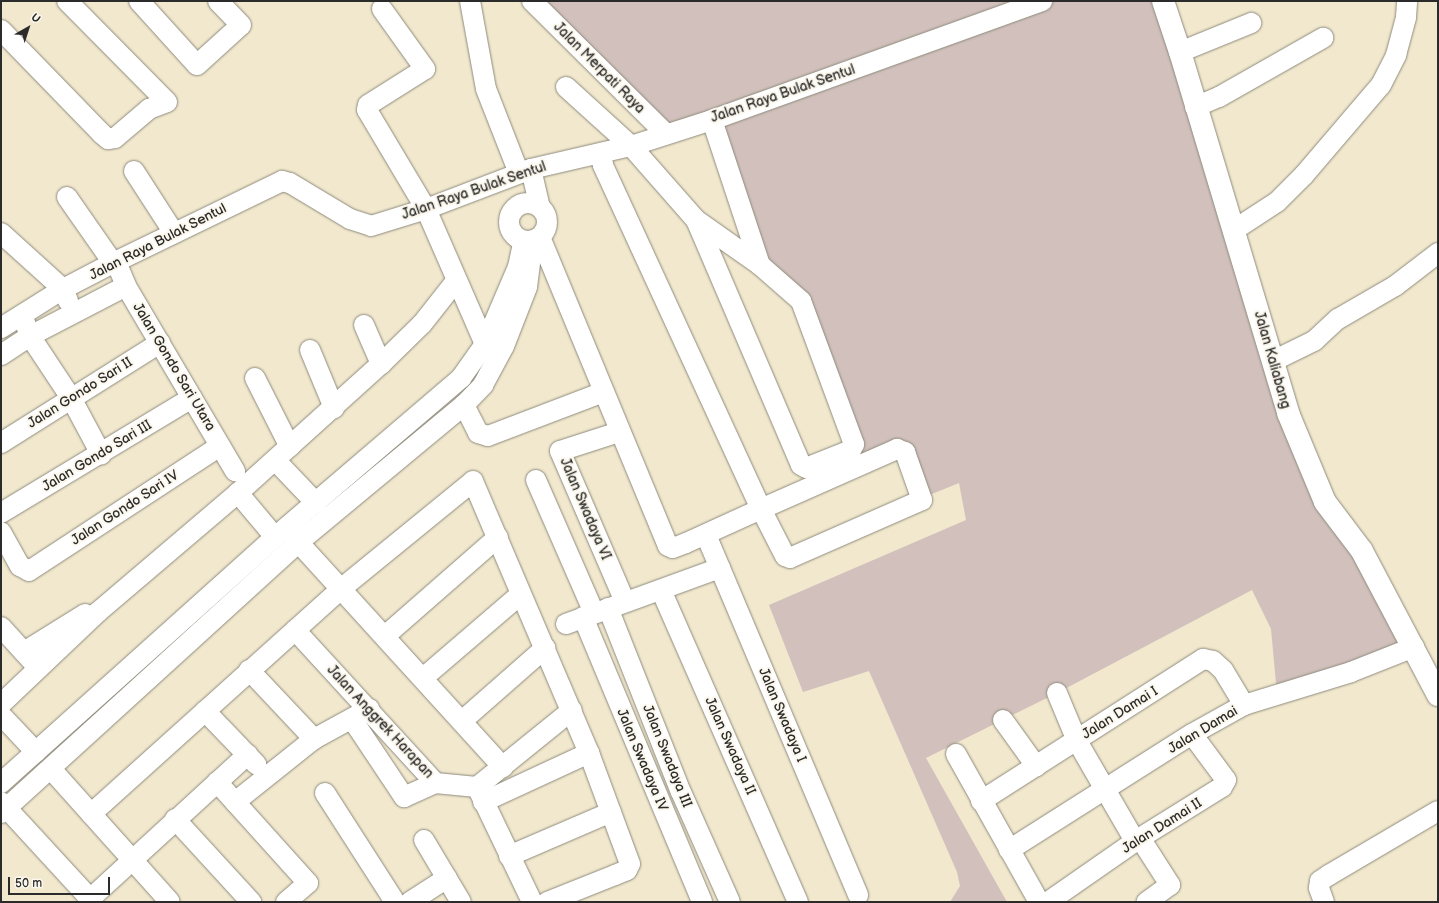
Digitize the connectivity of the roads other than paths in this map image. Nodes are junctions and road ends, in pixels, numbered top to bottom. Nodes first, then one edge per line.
1 (67, 1) edge
2 (139, 1) edge
3 (218, 1) edge
4 (470, 1) edge
5 (532, 1) edge
6 (1042, 1) edge
7 (1162, 1) edge
8 (1407, 1) edge
9 (382, 9) dead end
10 (1251, 23) dead end
11 (1, 30) edge
12 (1323, 38) dead end
13 (1180, 52) junction
14 (566, 87) dead end
15 (1195, 107) junction
16 (712, 120) junction
17 (666, 134) junction
18 (631, 146) junction
19 (601, 153) junction
20 (134, 171) dead end
21 (525, 171) junction
22 (497, 180) junction
23 (67, 197) dead end
24 (540, 207) junction
25 (426, 209) junction
26 (510, 213) junction
27 (696, 220) junction
28 (1234, 230) junction
29 (1, 233) edge
30 (174, 233) junction
31 (532, 240) junction
32 (1438, 253) edge
33 (115, 262) junction
34 (760, 265) junction
35 (456, 281) junction
36 (126, 286) junction
37 (63, 289) junction
38 (73, 313) junction
39 (22, 315) junction
40 (364, 325) dead end
41 (1, 328) edge
42 (30, 336) junction
43 (160, 343) junction
44 (485, 344) junction
45 (310, 350) dead end
46 (1, 355) edge
47 (1273, 361) junction
48 (381, 364) junction
49 (255, 378) dead end
50 (604, 392) junction
51 (70, 398) junction
52 (192, 398) junction
53 (464, 405) junction
54 (334, 408) junction
55 (619, 432) junction
56 (392, 439) junction
57 (1, 443) edge
58 (220, 446) junction
59 (290, 447) junction
60 (101, 454) junction
61 (407, 454) junction
62 (276, 461) junction
63 (235, 471) dead end
64 (536, 480) dead end
65 (238, 493) junction
66 (316, 503) junction
67 (761, 509) junction
68 (1, 513) edge
69 (1, 532) edge
70 (706, 534) junction
71 (287, 536) junction
72 (498, 537) junction
73 (720, 568) junction
74 (342, 588) junction
75 (661, 590) junction
76 (520, 595) junction
77 (98, 612) junction
78 (595, 613) junction
79 (1, 627) edge
80 (295, 630) junction
81 (385, 636) junction
82 (1414, 647) junction
83 (545, 648) junction
84 (24, 652) junction
85 (39, 669) junction
86 (249, 670) junction
87 (423, 678) junction
88 (1057, 693) dead end
89 (1438, 695) edge
90 (1, 704) edge
91 (1244, 706) junction
92 (572, 710) junction
93 (205, 711) junction
94 (1, 714) edge
95 (360, 714) junction
96 (1003, 720) dead end
97 (462, 721) junction
98 (1192, 734) junction
99 (314, 739) junction
100 (1076, 741) junction
101 (36, 752) junction
102 (590, 753) junction
103 (248, 754) junction
104 (956, 754) dead end
105 (1036, 766) junction
106 (503, 767) junction
107 (51, 769) junction
108 (266, 776) junction
109 (217, 782) junction
110 (1, 783) edge
111 (435, 783) junction
112 (1105, 790) junction
113 (325, 793) dead end
114 (480, 795) junction
115 (981, 801) junction
116 (235, 802) junction
117 (3, 808) edge
118 (1438, 811) edge
119 (611, 812) junction
120 (90, 814) junction
121 (175, 819) junction
122 (424, 840) dead end
123 (1138, 840) junction
124 (1009, 850) junction
125 (509, 856) junction
126 (130, 859) junction
127 (446, 878) junction
128 (858, 895) dead end
129 (92, 900) edge
130 (1153, 900) edge
131 (170, 902) edge
132 (251, 902) edge
133 (286, 902) edge
134 (395, 902) edge
135 (410, 902) edge
136 (461, 902) edge
137 (532, 902) edge
138 (547, 902) edge
139 (702, 902) edge
140 (730, 902) edge
141 (798, 902) edge
142 (1039, 902) edge
143 (1048, 902) edge
144 (1324, 902) edge

1 - 11 street
2 - 3 street
4 - 21 street
5 - 17 street, Jalan Merpati Raya
6 - 16 street, Jalan Raya Bulak Sentul
7 - 13 main road, Jalan Kaliabang
8 - 28 street
9 - 25 street
10 - 13 street
12 - 15 street
13 - 15 main road, Jalan Kaliabang
14 - 18 street
15 - 28 main road, Jalan Kaliabang
16 - 17 street, Jalan Raya Bulak Sentul
16 - 34 street
17 - 18 street, Jalan Raya Bulak Sentul
18 - 19 street, Jalan Raya Bulak Sentul
18 - 27 street
19 - 21 street, Jalan Raya Bulak Sentul
19 - 67 street
20 - 30 street
21 - 22 street, Jalan Raya Bulak Sentul
21 - 24 street
22 - 25 street, Jalan Raya Bulak Sentul
22 - 26 street
23 - 33 street, Jalan Gondo Sari Utara
24 - 26 street
24 - 31 street
25 - 30 street, Jalan Raya Bulak Sentul
25 - 35 street
26 - 31 street
27 - 34 street
27 - 34 street
28 - 47 main road, Jalan Kaliabang
29 - 37 street
30 - 33 street, Jalan Raya Bulak Sentul
31 - 44 street
31 - 50 street
31 - 53 street
32 - 47 street
33 - 36 street, Jalan Gondo Sari Utara
33 - 37 street, Jalan Raya Bulak Sentul
35 - 44 street
35 - 48 street
36 - 38 street
36 - 43 street, Jalan Gondo Sari Utara
37 - 38 street
37 - 39 street, Jalan Raya Bulak Sentul
38 - 42 street
39 - 41 street, Jalan Raya Bulak Sentul
39 - 42 street
40 - 48 street
42 - 46 street
42 - 51 street
43 - 51 street, Jalan Gondo Sari II
43 - 52 street, Jalan Gondo Sari Utara
44 - 56 street
45 - 54 street
47 - 82 main road, Jalan Kaliabang
48 - 54 street
49 - 59 street
50 - 53 street
50 - 55 street
51 - 57 street, Jalan Gondo Sari II
51 - 60 street
52 - 58 street, Jalan Gondo Sari Utara
52 - 60 street, Jalan Gondo Sari III
53 - 61 street
54 - 59 street
55 - 70 street
55 - 78 street, Jalan Swadaya VI
56 - 61 street
56 - 66 street
58 - 63 street, Jalan Gondo Sari Utara
58 - 69 street, Jalan Gondo Sari IV
59 - 62 street
60 - 68 street, Jalan Gondo Sari III
61 - 71 street
62 - 65 street
62 - 66 street
64 - 78 street
65 - 71 street
65 - 77 street
66 - 71 street
67 - 67 street
67 - 70 street
70 - 73 street, Jalan Swadaya I
71 - 74 street
71 - 101 street
71 - 107 street
72 - 74 street
72 - 76 street
72 - 81 street
73 - 75 street
73 - 128 street, Jalan Swadaya I
74 - 80 street
74 - 81 street
75 - 78 street
75 - 141 street, Jalan Swadaya II
76 - 83 street
76 - 87 street
77 - 84 street
77 - 85 street
78 - 139 street, Jalan Swadaya IV
78 - 140 street, Jalan Swadaya III
79 - 84 street
80 - 86 street
80 - 95 street, Jalan Anggrek Harapan
81 - 87 street
82 - 89 main road, Jalan Kaliabang
82 - 91 street, Jalan Damai
83 - 92 street
83 - 97 street
84 - 85 street
85 - 90 street
86 - 93 street
86 - 99 street
87 - 97 street
88 - 100 street
91 - 98 street, Jalan Damai
91 - 100 street, Jalan Damai I
92 - 102 street
92 - 106 street
93 - 103 street
93 - 120 street
94 - 101 street
95 - 99 street
95 - 111 street, Jalan Anggrek Harapan
95 - 111 street
96 - 105 street
97 - 106 street
98 - 112 street, Jalan Damai
98 - 123 street, Jalan Damai II
99 - 108 street
100 - 105 street, Jalan Damai I
100 - 112 street
101 - 110 street
102 - 114 street
102 - 119 street
103 - 108 street
103 - 109 street
104 - 115 street
105 - 115 street, Jalan Damai I
106 - 114 street
107 - 117 street
107 - 120 street
108 - 116 street
109 - 116 street
109 - 121 street
111 - 114 street, Jalan Anggrek Harapan
112 - 123 street
112 - 124 street, Jalan Damai
113 - 134 street
114 - 125 street
115 - 124 street
116 - 133 street
117 - 129 street
118 - 144 street
119 - 125 street
119 - 138 street
120 - 126 street
121 - 126 street
121 - 132 street
122 - 127 street
123 - 130 street
123 - 143 street, Jalan Damai II
124 - 142 street
125 - 137 street
126 - 129 street
126 - 131 street
127 - 135 street
127 - 136 street

